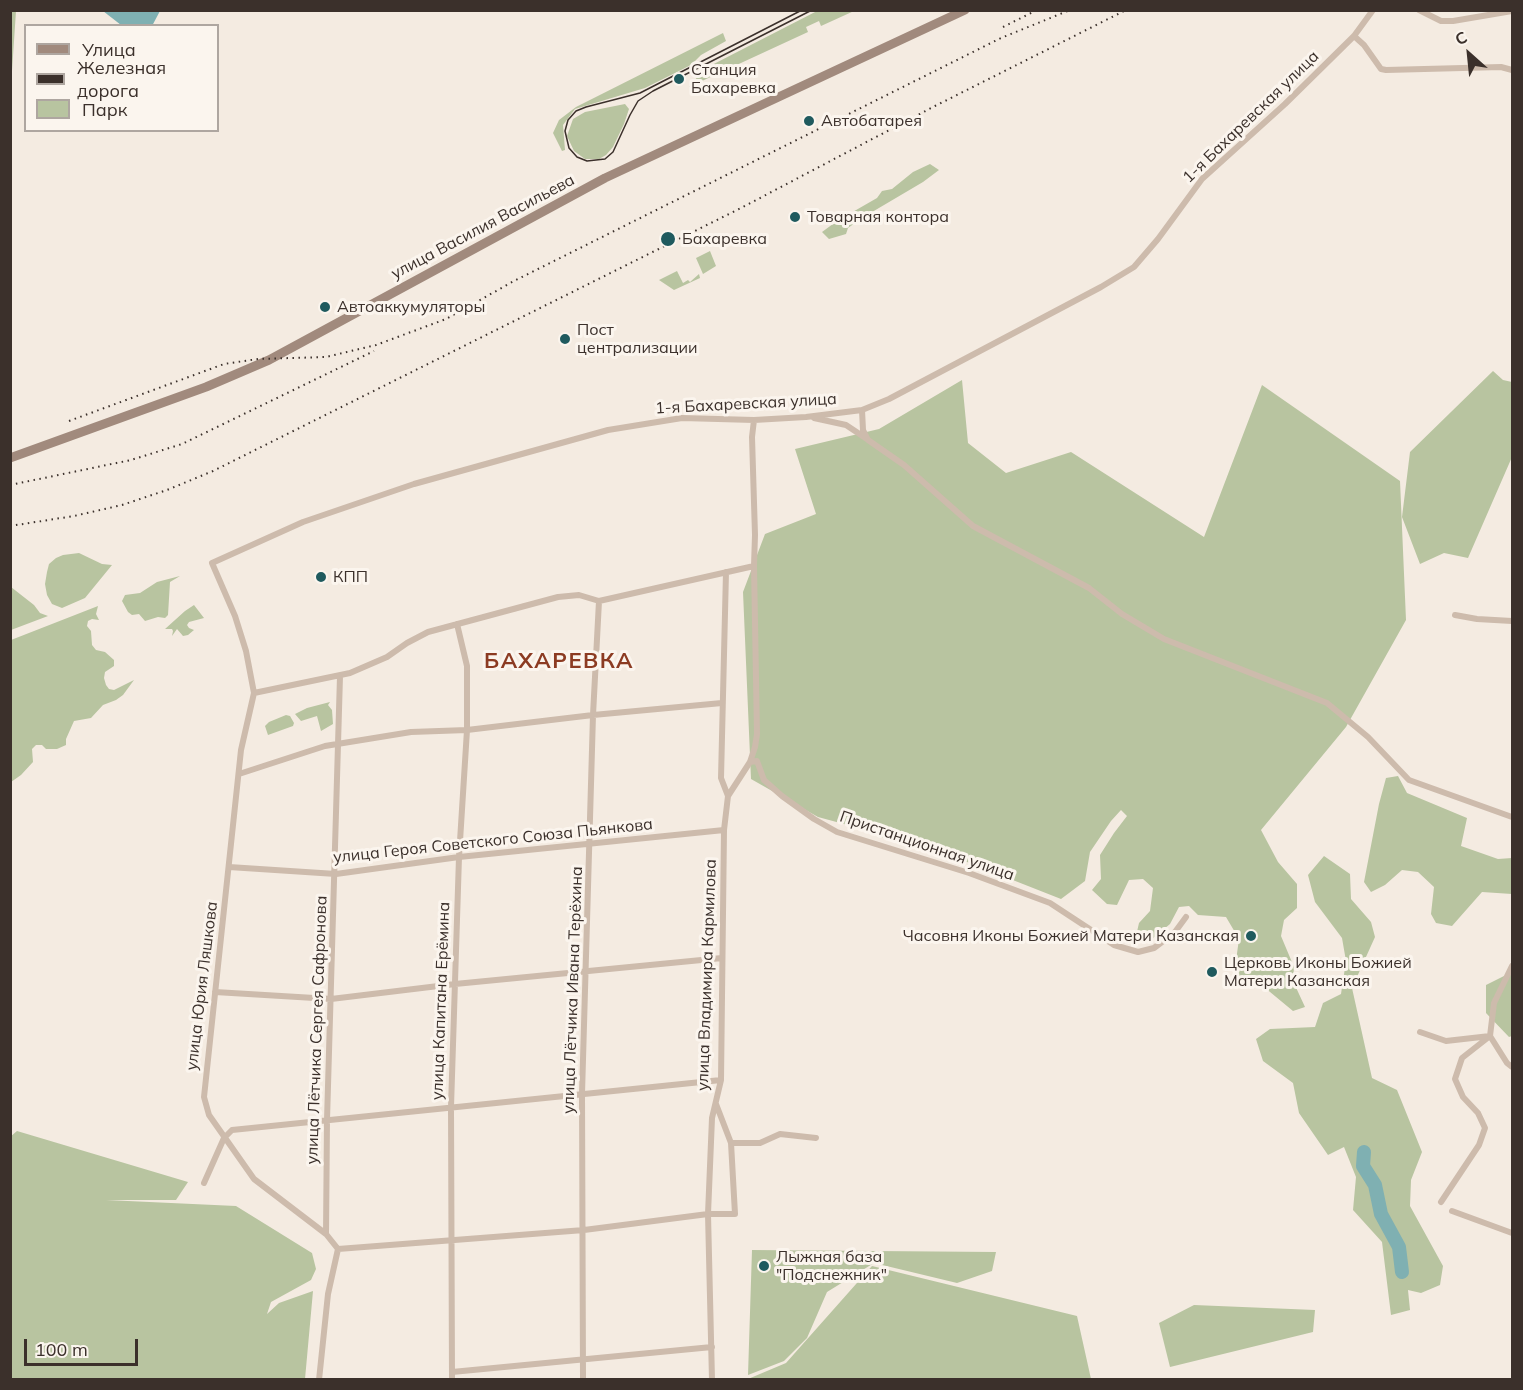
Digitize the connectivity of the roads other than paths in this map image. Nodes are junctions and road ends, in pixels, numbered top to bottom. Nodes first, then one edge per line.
1 (966, 10) edge
2 (1373, 10) edge
3 (1419, 10) edge
4 (1512, 11) edge
5 (1354, 36) junction
6 (1512, 70) edge
7 (862, 410) junction
8 (806, 417) junction
9 (754, 420) junction
10 (868, 440) junction
11 (10, 458) edge
12 (754, 566) junction
13 (726, 572) junction
14 (599, 601) junction
15 (1455, 615) dead end
16 (1512, 621) edge
17 (457, 624) junction
18 (340, 676) junction
19 (254, 693) junction
20 (722, 703) junction
21 (593, 715) junction
22 (467, 730) junction
23 (339, 743) junction
24 (750, 762) junction
25 (239, 774) junction
26 (728, 796) junction
27 (1512, 817) edge
28 (724, 830) junction
29 (590, 844) junction
30 (459, 857) junction
31 (229, 867) junction
32 (336, 874) junction
33 (1186, 917) dead end
34 (722, 958) junction
35 (1512, 966) edge
36 (586, 970) junction
37 (455, 984) junction
38 (215, 992) junction
39 (331, 999) junction
40 (1420, 1032) dead end
41 (1490, 1036) junction
42 (1512, 1067) edge
43 (721, 1080) junction
44 (582, 1094) junction
45 (716, 1103) junction
46 (451, 1107) junction
47 (327, 1120) junction
48 (224, 1138) junction
49 (816, 1138) dead end
50 (731, 1143) junction
51 (204, 1183) dead end
52 (1441, 1202) dead end
53 (1452, 1211) dead end
54 (708, 1215) junction
55 (584, 1230) junction
56 (1512, 1233) edge
57 (326, 1234) junction
58 (453, 1241) junction
59 (338, 1249) junction
60 (712, 1347) junction
61 (583, 1360) junction
62 (452, 1376) edge
63 (319, 1380) edge
64 (583, 1380) edge
65 (712, 1380) edge

1 - 11 main road, улица Василия Васильева
2 - 5 street, 1-я Бахаревская улица
3 - 4 street
5 - 6 street
5 - 7 street, 1-я Бахаревская улица
7 - 8 street, 1-я Бахаревская улица
7 - 10 street
8 - 9 street, 1-я Бахаревская улица
8 - 10 street
9 - 12 street
9 - 19 street, 1-я Бахаревская улица
10 - 27 street
12 - 13 street
12 - 24 street
13 - 14 street
13 - 20 street, улица Владимира Кармилова
14 - 17 street
14 - 21 street, улица Лётчика Ивана Терёхина
15 - 16 street
17 - 18 street
17 - 22 street, улица Капитана Ерёмина
18 - 19 street
18 - 23 street, улица Лётчика Сергея Сафронова
19 - 25 street, улица Юрия Ляшкова
20 - 21 street
20 - 26 street, улица Владимира Кармилова
21 - 22 street
21 - 29 street, улица Лётчика Ивана Терёхина
22 - 23 street
22 - 30 street, улица Капитана Ерёмина
23 - 25 street
23 - 32 street, улица Лётчика Сергея Сафронова
24 - 26 street
24 - 33 street, Пристанционная улица
25 - 31 street, улица Юрия Ляшкова
26 - 28 street, улица Владимира Кармилова
28 - 29 street, улица Героя Советского Союза Пьянкова
28 - 34 street, улица Владимира Кармилова
29 - 30 street, улица Героя Советского Союза Пьянкова
29 - 36 street, улица Лётчика Ивана Терёхина
30 - 32 street, улица Героя Советского Союза Пьянкова
30 - 37 street, улица Капитана Ерёмина
31 - 32 street, улица Героя Советского Союза Пьянкова
31 - 38 street, улица Юрия Ляшкова
32 - 39 street, улица Лётчика Сергея Сафронова
34 - 36 street
34 - 43 street, улица Владимира Кармилова
35 - 41 street
36 - 37 street
36 - 44 street, улица Лётчика Ивана Терёхина
37 - 39 street
37 - 46 street, улица Капитана Ерёмина
38 - 39 street
38 - 48 street, улица Юрия Ляшкова
39 - 47 street, улица Лётчика Сергея Сафронова
40 - 41 street
41 - 42 street
41 - 52 street
43 - 44 street
43 - 45 street, улица Владимира Кармилова
44 - 46 street
44 - 55 street, улица Лётчика Ивана Терёхина
45 - 50 street
45 - 54 street, улица Владимира Кармилова
46 - 47 street
46 - 58 street, улица Капитана Ерёмина
47 - 48 street
47 - 57 street, улица Лётчика Сергея Сафронова
48 - 51 street
48 - 57 street, улица Юрия Ляшкова
49 - 50 street
50 - 54 street
53 - 56 street
54 - 55 street
54 - 60 street, улица Владимира Кармилова
55 - 58 street
55 - 61 street, улица Лётчика Ивана Терёхина
57 - 59 street
58 - 59 street
58 - 62 street, улица Капитана Ерёмина
59 - 63 street
60 - 61 street
60 - 65 street, улица Владимира Кармилова
61 - 62 street
61 - 64 street, улица Лётчика Ивана Терёхина

